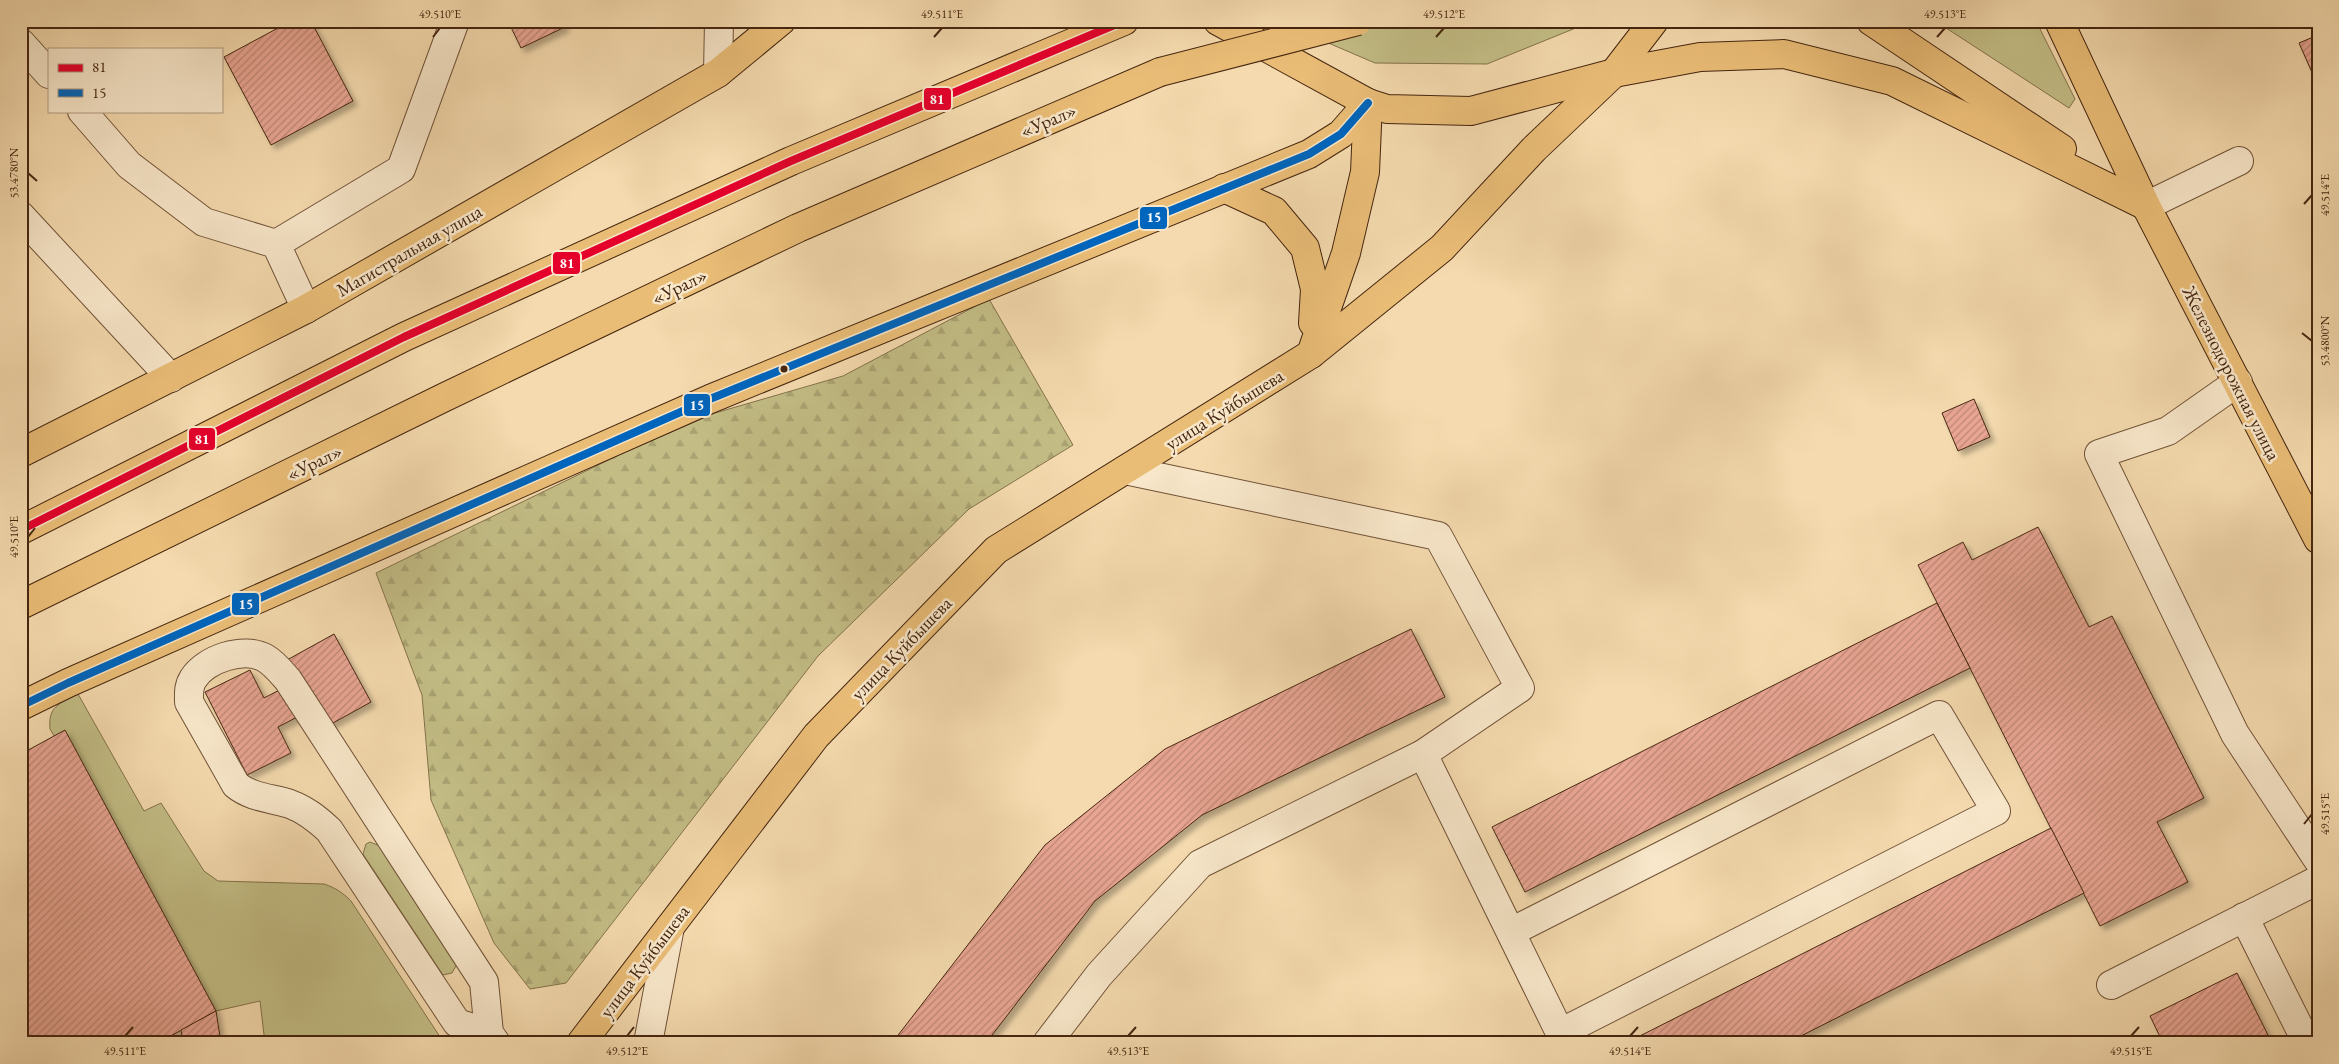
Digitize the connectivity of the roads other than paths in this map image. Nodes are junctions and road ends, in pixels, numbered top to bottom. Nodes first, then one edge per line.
1 (455, 21) edge
2 (718, 21) edge
3 (781, 21) edge
4 (1124, 21) edge
5 (1218, 21) edge
6 (1358, 21) edge
7 (1654, 21) edge
8 (1872, 21) edge
9 (2059, 21) edge
10 (21, 43) edge
11 (48, 73) edge
12 (1614, 73) junction
13 (718, 74) junction
14 (1368, 103) junction
15 (83, 112) edge
16 (2239, 161) dead end
17 (1224, 188) junction
18 (2146, 206) junction
19 (21, 216) edge
20 (276, 244) junction
21 (306, 309) junction
22 (1311, 354) junction
23 (171, 378) junction
24 (2238, 382) junction
25 (21, 453) edge
26 (1125, 470) junction
27 (21, 530) edge
28 (2318, 539) edge
29 (21, 605) edge
30 (21, 706) edge
31 (1423, 754) junction
32 (2318, 860) edge
33 (2318, 880) edge
34 (2244, 917) junction
35 (670, 927) junction
36 (1511, 932) junction
37 (2111, 985) dead end
38 (492, 1038) edge
39 (1563, 1038) edge
40 (581, 1043) edge
41 (648, 1043) edge
42 (1047, 1043) edge
43 (2307, 1043) edge

1 - 20 street
2 - 13 street
3 - 13 main road, Магистральная улица
4 - 27 main road
5 - 14 main road
6 - 29 main road, «Урал», bridge
7 - 12 main road, улица Куйбышева
8 - 18 main road
9 - 18 main road, Железнодорожная улица
10 - 11 street
12 - 14 main road
12 - 18 main road
12 - 22 main road, улица Куйбышева
13 - 21 main road, Магистральная улица
14 - 17 main road
14 - 22 main road
15 - 20 street
16 - 18 street
17 - 22 main road
17 - 30 main road
18 - 24 main road, Железнодорожная улица
19 - 23 street
20 - 21 street
21 - 23 main road, Магистральная улица
22 - 26 main road, улица Куйбышева
23 - 25 main road, Магистральная улица
24 - 28 main road, Железнодорожная улица
24 - 32 street
26 - 31 street
26 - 35 main road, улица Куйбышева
31 - 36 street
31 - 42 street
33 - 34 street
34 - 37 street
34 - 43 street
35 - 40 main road, улица Куйбышева
35 - 41 street
36 - 39 street
36 - 39 street
38 - 38 street

